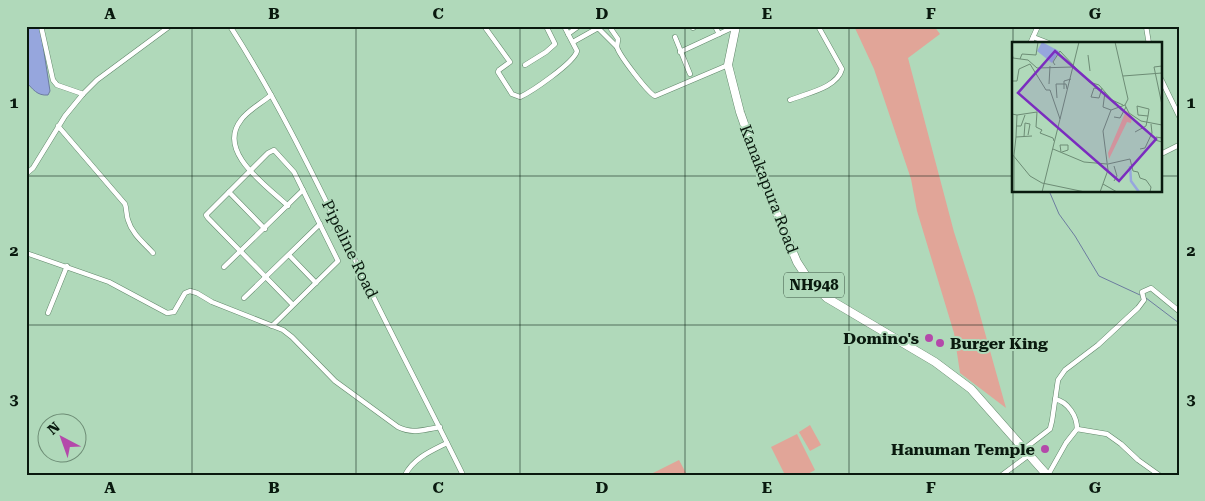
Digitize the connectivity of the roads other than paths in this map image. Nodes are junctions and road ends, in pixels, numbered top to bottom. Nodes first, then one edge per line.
1 (41, 26) edge
2 (170, 26) edge
3 (230, 26) edge
4 (484, 26) edge
5 (546, 26) edge
6 (564, 26) edge
7 (579, 26) edge
8 (609, 26) edge
9 (715, 26) edge
10 (736, 26) edge
11 (818, 26) edge
12 (1038, 26) edge
13 (1146, 26) edge
14 (568, 34) junction
15 (719, 34) junction
16 (676, 37) dead end
17 (1033, 37) junction
18 (573, 42) junction
19 (1031, 42) edge
20 (1046, 42) edge
21 (1150, 42) edge
22 (617, 48) junction
23 (680, 52) junction
24 (525, 65) dead end
25 (728, 65) junction
26 (690, 74) dead end
27 (1162, 81) edge
28 (83, 94) junction
29 (271, 95) junction
30 (790, 100) dead end
31 (1179, 116) edge
32 (58, 126) junction
33 (1179, 144) edge
34 (1162, 153) edge
35 (250, 171) junction
36 (26, 174) edge
37 (303, 190) junction
38 (229, 192) junction
39 (288, 206) junction
40 (320, 224) junction
41 (264, 229) junction
42 (241, 252) junction
43 (26, 253) edge
44 (153, 254) dead end
45 (289, 255) junction
46 (67, 266) junction
47 (224, 267) dead end
48 (267, 278) junction
49 (316, 283) junction
50 (244, 298) dead end
51 (293, 305) junction
52 (1179, 311) edge
53 (48, 313) dead end
54 (272, 326) junction
55 (1056, 399) junction
56 (440, 427) junction
57 (1077, 429) junction
58 (448, 443) junction
59 (1027, 452) junction
60 (405, 475) edge
61 (463, 475) edge
62 (1002, 475) edge
63 (1048, 475) edge
64 (1159, 475) edge

1 - 28 street
2 - 28 street
3 - 29 street, Pipeline Road
4 - 18 street
5 - 24 street
6 - 14 street
7 - 14 street
8 - 22 street
9 - 15 street
10 - 15 street
10 - 25 highway, Kanakapura Road / NH948
11 - 30 street
12 - 17 street
13 - 21 street
14 - 18 street
15 - 23 street
16 - 23 street
17 - 19 street
17 - 20 street
18 - 22 street
22 - 25 street
23 - 26 street
25 - 59 highway, Kanakapura Road / NH948
27 - 31 street
28 - 32 street
29 - 35 street
29 - 56 street, Pipeline Road
32 - 36 street
32 - 44 street
33 - 34 street
35 - 37 street
35 - 38 street
35 - 39 street
37 - 39 street
37 - 40 street
38 - 41 street
38 - 42 street
39 - 41 street
40 - 45 street
40 - 49 street
41 - 42 street
42 - 47 street
42 - 48 street
43 - 46 street
45 - 48 street
45 - 49 street
46 - 53 street
46 - 54 street
48 - 50 street
48 - 51 street
49 - 51 street
51 - 54 street
52 - 55 street
54 - 56 street
55 - 57 street
55 - 59 street
56 - 58 street, Pipeline Road
57 - 63 street
57 - 64 street
58 - 60 street
58 - 61 street, Pipeline Road
59 - 62 street
59 - 63 highway, Kanakapura Road / NH948

